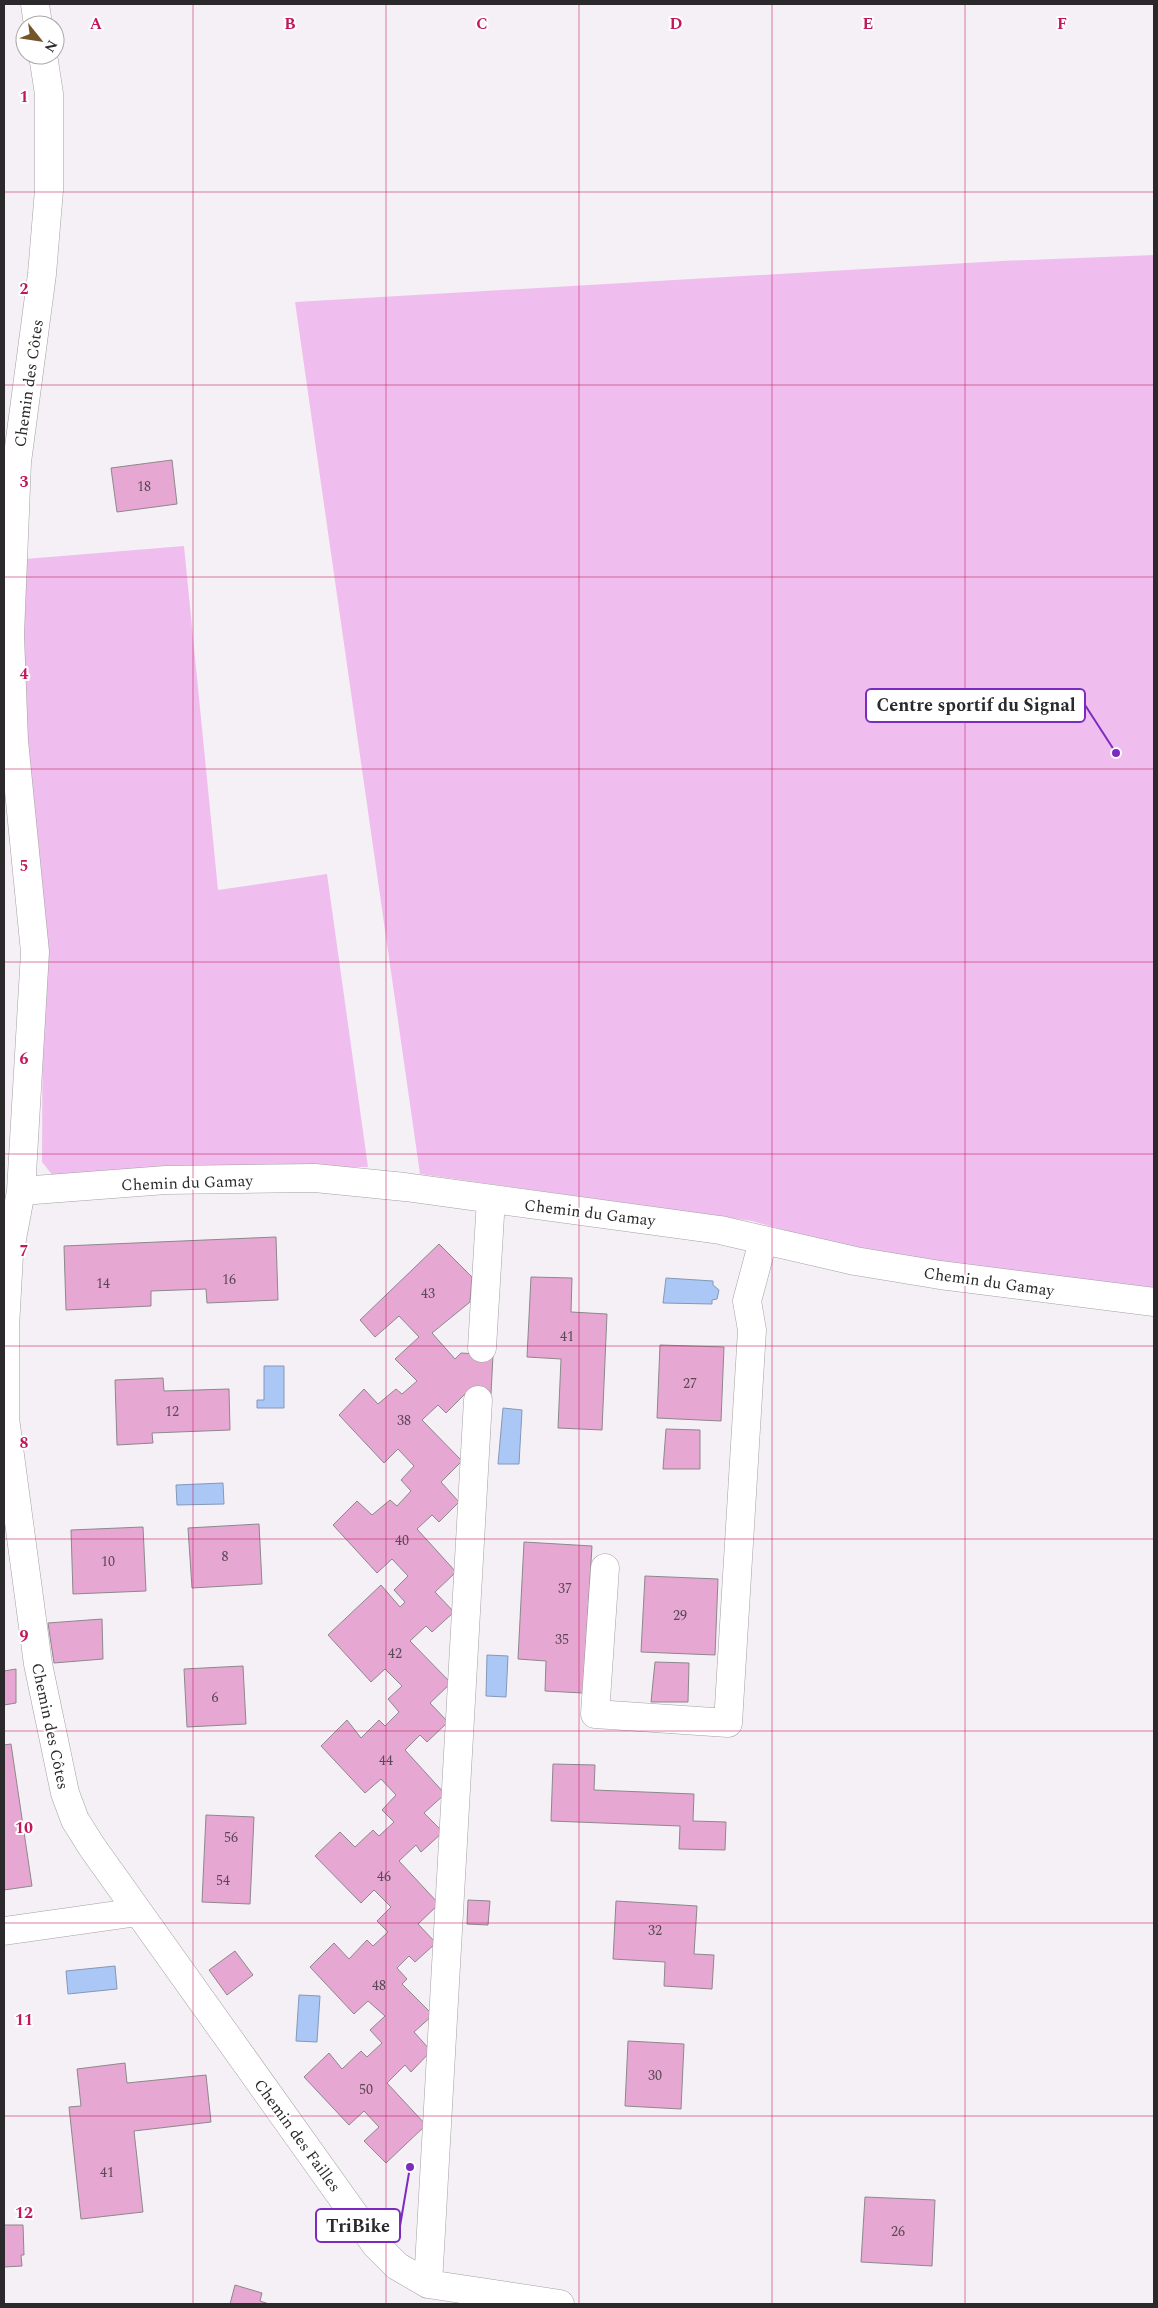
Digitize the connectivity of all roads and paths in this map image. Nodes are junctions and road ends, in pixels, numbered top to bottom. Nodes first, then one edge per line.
1 (45, 65) edge
2 (21, 1191) junction
3 (491, 1200) junction
4 (763, 1241) junction
5 (6, 1254) edge
6 (1154, 1302) edge
7 (482, 1348) dead end
8 (478, 1400) dead end
9 (605, 1568) dead end
10 (138, 1912) junction
11 (4, 1931) edge
12 (428, 2284) junction
13 (560, 2304) edge

1 - 2 street, Chemin des Côtes
2 - 3 street, Chemin du Gamay
2 - 5 street, Chemin des Côtes
3 - 4 street, Chemin du Gamay
3 - 7 street
4 - 6 street, Chemin du Gamay
4 - 9 street
5 - 10 street, Chemin des Côtes
8 - 12 street
10 - 11 street
10 - 12 street, Chemin des Failles
12 - 13 street, Chemin des Failles

